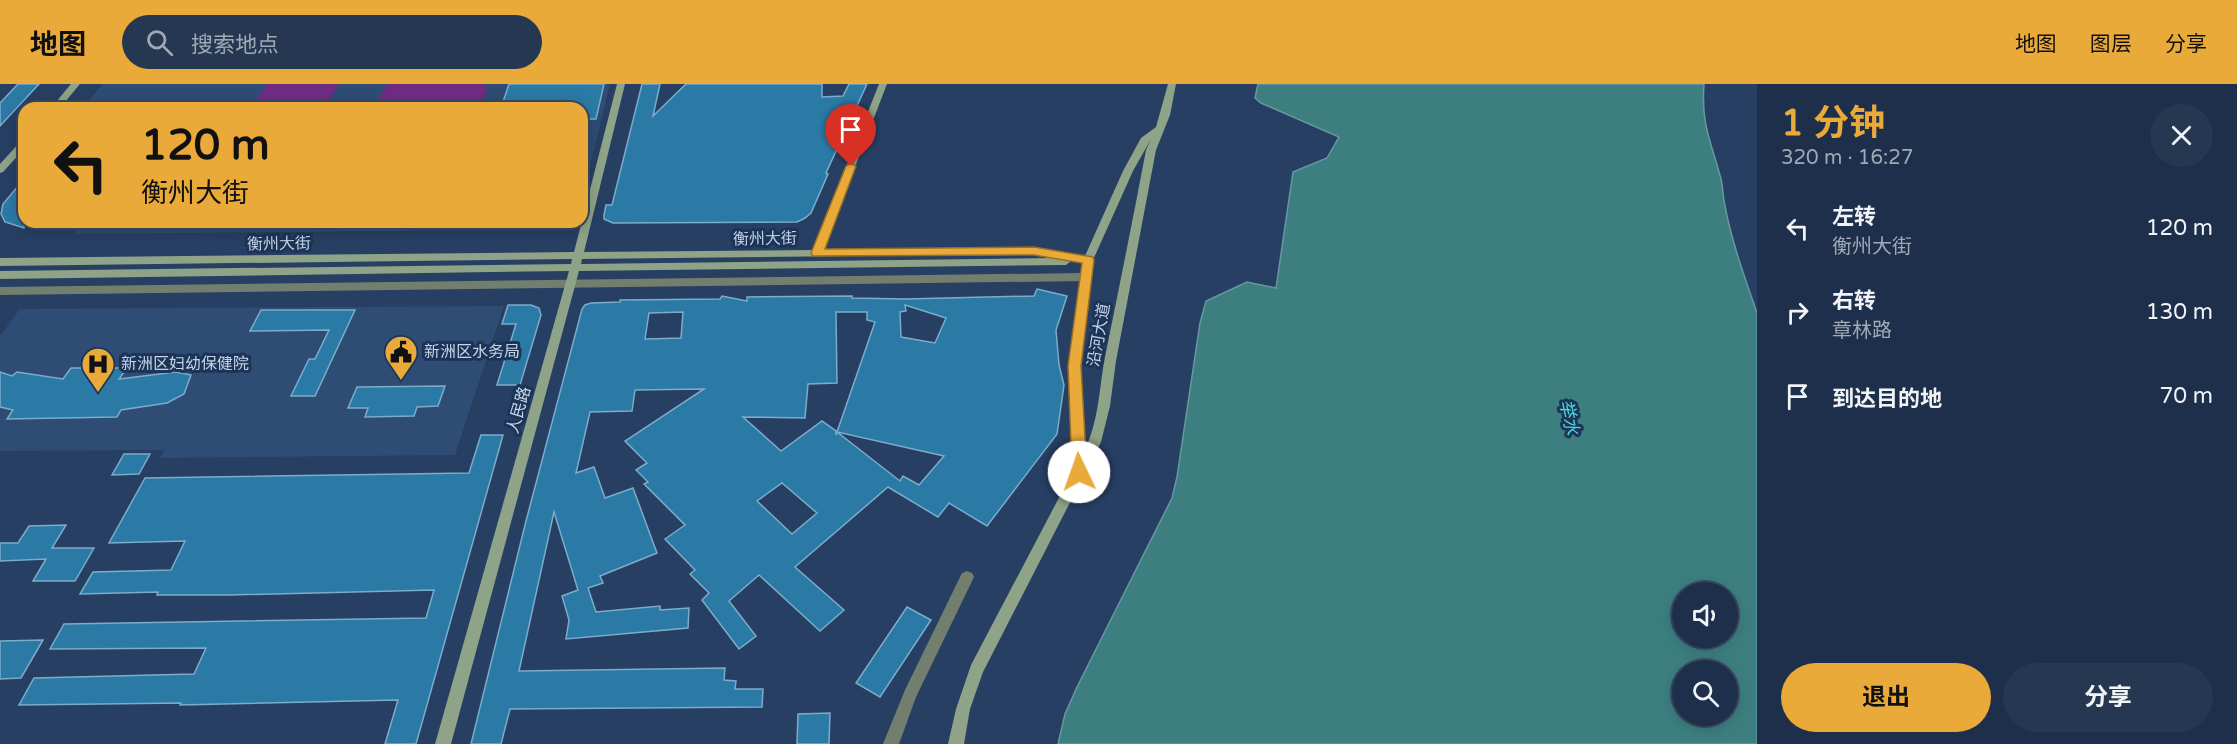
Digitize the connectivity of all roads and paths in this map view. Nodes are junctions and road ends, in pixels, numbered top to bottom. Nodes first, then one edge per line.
1 (76, 84) edge
2 (621, 84) edge
3 (883, 84) edge
4 (1172, 84) edge
5 (60, 102) edge
6 (1160, 127) junction
7 (18, 150) edge
8 (0, 170) edge
9 (588, 215) edge
10 (585, 228) edge
11 (817, 253) junction
12 (1088, 260) junction
13 (0, 262) edge
14 (576, 262) junction
15 (0, 275) edge
16 (1085, 277) junction
17 (570, 285) junction
18 (0, 291) edge
19 (1079, 472) junction
20 (968, 577) dead end
21 (443, 744) edge
22 (891, 744) edge
23 (957, 744) edge

1 - 5 main road
2 - 9 main road, 人民路
3 - 11 main road
4 - 6 main road, 沿河大道
6 - 12 main road
6 - 19 main road, 沿河大道
7 - 8 main road
10 - 14 main road, 人民路
11 - 12 main road, 衡州大街
11 - 14 main road, 衡州大街
12 - 14 main road, 衡州大街
12 - 16 main road
13 - 14 main road, 衡州大街
14 - 15 main road, 衡州大街
14 - 17 main road, 人民路
16 - 17 street
16 - 19 main road
17 - 18 street
17 - 21 main road, 人民路
19 - 23 main road, 沿河大道
20 - 22 street

